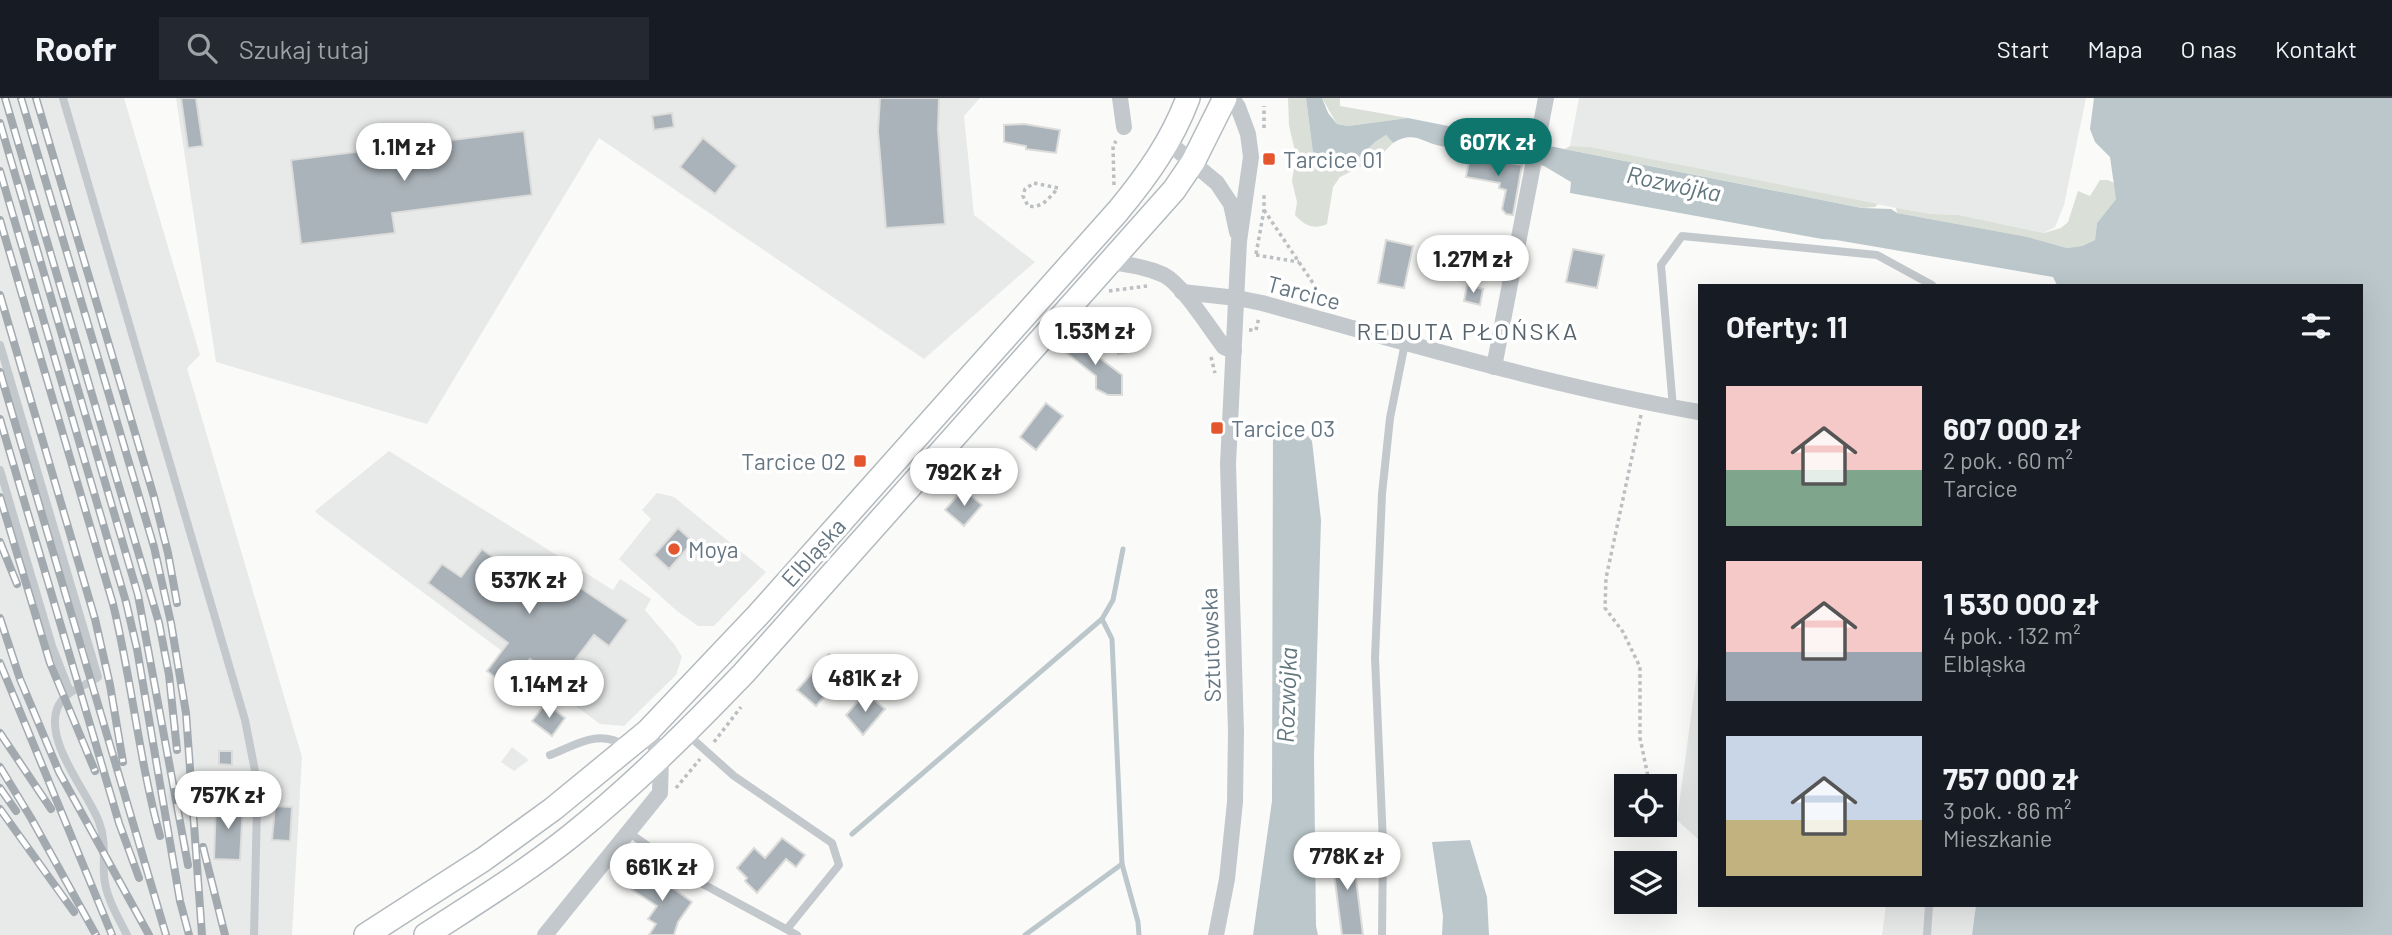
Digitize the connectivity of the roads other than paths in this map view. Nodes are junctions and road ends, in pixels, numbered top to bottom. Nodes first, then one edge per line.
1 (63, 98) edge
2 (1120, 98) edge
3 (1188, 98) edge
4 (1225, 98) edge
5 (1232, 98) edge
6 (1546, 98) edge
7 (1124, 127) road end
8 (1168, 142) junction
9 (1193, 162) junction
10 (1239, 241) junction
11 (1111, 262) junction
12 (1931, 284) edge
13 (1182, 292) junction
14 (1237, 298) junction
15 (1405, 343) junction
16 (0, 345) edge
17 (1234, 351) junction
18 (1494, 367) junction
19 (1673, 408) junction
20 (1698, 412) edge
21 (0, 470) edge
22 (70, 692) junction
23 (648, 730) junction
24 (687, 733) junction
25 (628, 747) junction
26 (550, 755) dead end
27 (661, 758) junction
28 (628, 832) junction
29 (1929, 907) edge
30 (788, 929) junction
31 (127, 935) edge
32 (254, 935) edge
33 (366, 935) edge
34 (426, 935) edge
35 (545, 935) edge
36 (797, 935) edge
37 (1216, 935) edge
38 (1382, 935) edge
39 (1927, 935) edge

1 - 32 lane
2 - 7 street
3 - 8 main road, Elbląska
4 - 9 main road, Elbląska
5 - 10 street, Sztutowska
6 - 18 street
8 - 9 street, Sztutowska
8 - 23 main road, Elbląska
9 - 10 street, Sztutowska
9 - 11 main road, Elbląska
10 - 14 street, Sztutowska
11 - 13 street
11 - 24 main road, Elbląska
12 - 19 lane
13 - 14 street, Tarcice
13 - 17 street
14 - 15 street, Tarcice
14 - 17 street, Sztutowska
15 - 18 street, Tarcice
15 - 38 lane
16 - 22 lane
17 - 37 street, Sztutowska
18 - 19 street, Tarcice
19 - 20 street, Tarcice
21 - 22 lane
22 - 31 lane
23 - 25 main road, Elbląska
23 - 27 street
24 - 27 main road, Elbląska
24 - 30 lane
25 - 26 lane
25 - 33 main road, Elbląska
27 - 28 street
27 - 34 main road, Elbląska
28 - 30 lane
28 - 35 street
29 - 39 lane
30 - 36 lane

